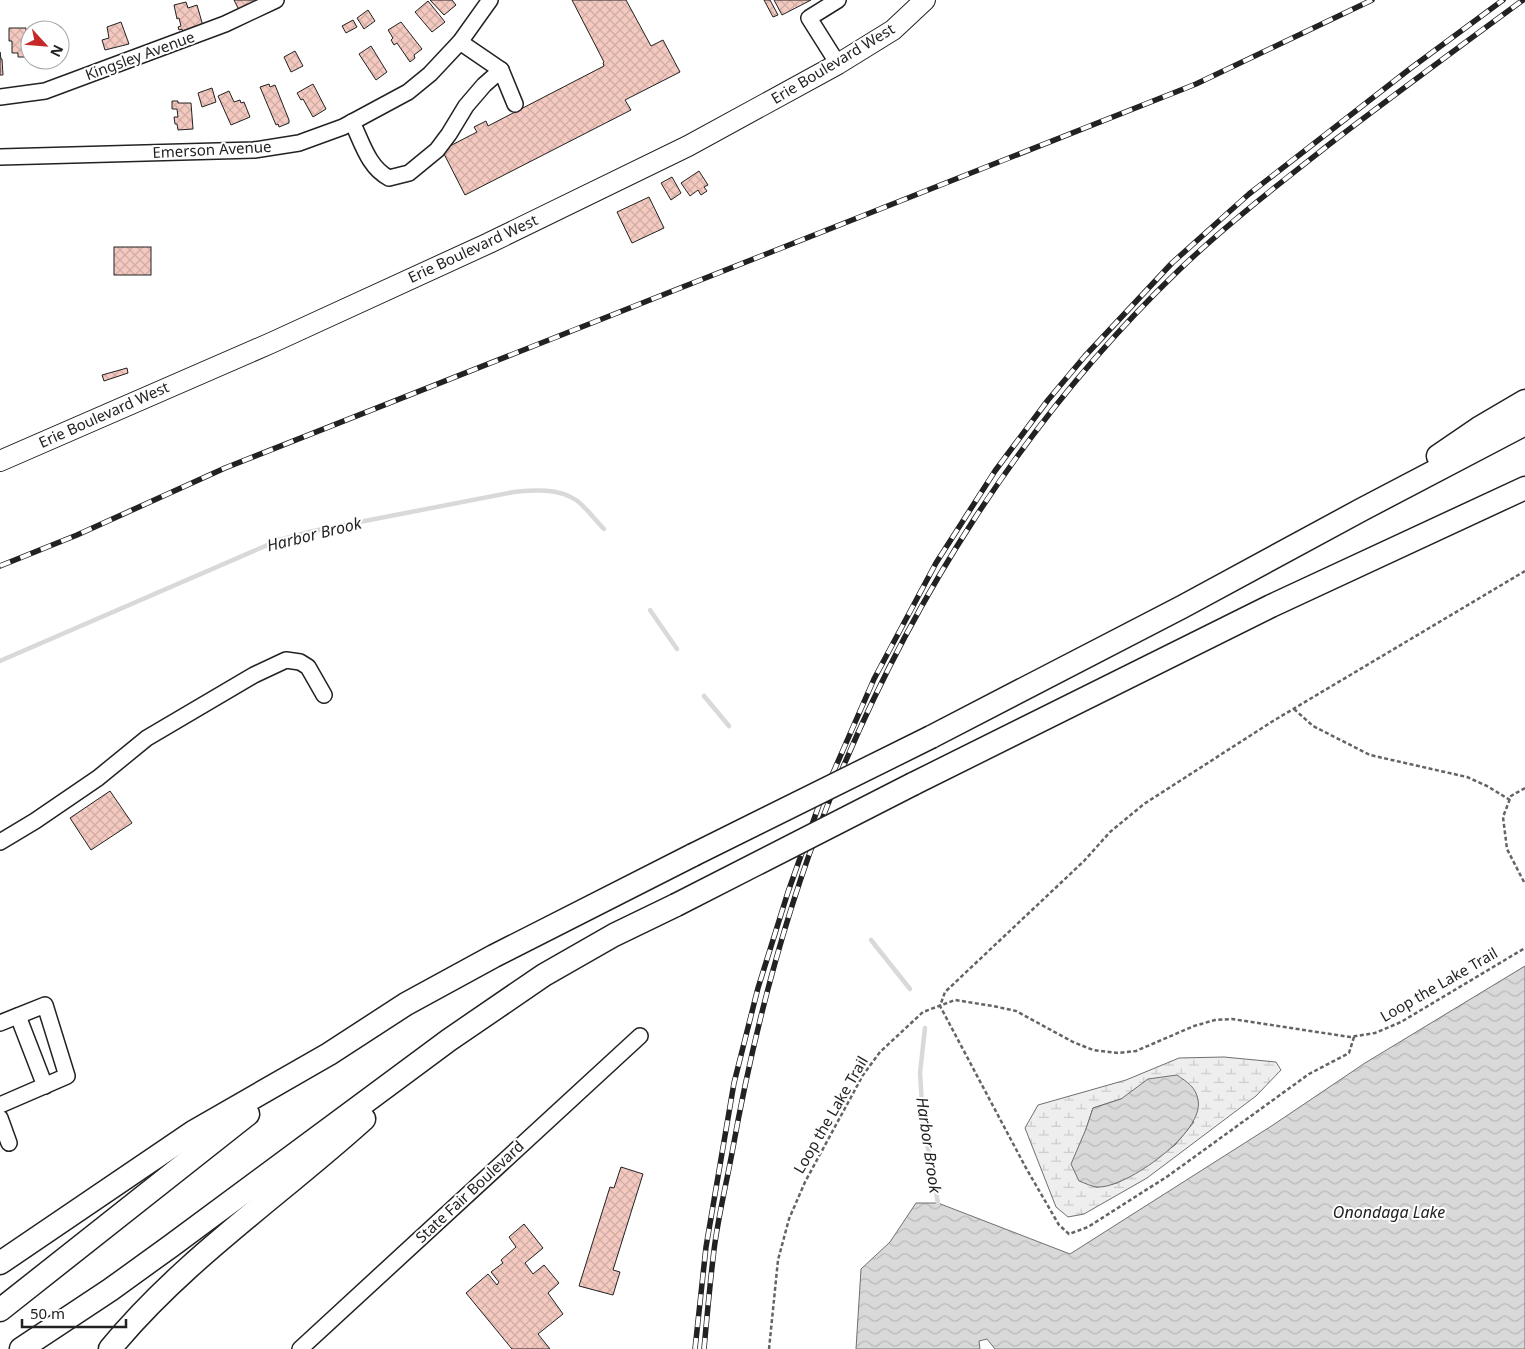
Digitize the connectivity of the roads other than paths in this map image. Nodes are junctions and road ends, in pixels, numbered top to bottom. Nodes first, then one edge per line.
1 (276, 0) edge
2 (490, 0) edge
3 (838, 0) edge
4 (925, 0) edge
5 (460, 42) junction
6 (838, 64) junction
7 (501, 70) junction
8 (0, 97) edge
9 (516, 104) dead end
10 (352, 122) junction
11 (0, 157) edge
12 (1525, 401) edge
13 (1525, 424) edge
14 (0, 460) edge
15 (1525, 488) edge
16 (1361, 510) junction
17 (324, 695) dead end
18 (0, 842) edge
19 (18, 1016) junction
20 (0, 1023) edge
21 (640, 1036) dead end
22 (449, 1040) junction
23 (329, 1054) junction
24 (45, 1086) junction
25 (0, 1105) edge
26 (0, 1118) edge
27 (9, 1143) dead end
28 (0, 1263) edge
29 (0, 1310) edge
30 (21, 1349) edge
31 (110, 1349) edge
32 (300, 1349) edge

1 - 8 street, Kingsley Avenue
2 - 5 street, Emerson Avenue
3 - 6 street
4 - 6 main road, Erie Boulevard West
5 - 7 street
5 - 10 street, Emerson Avenue
6 - 14 main road, Erie Boulevard West
7 - 9 street
7 - 10 street
10 - 11 street, Emerson Avenue
12 - 16 highway
13 - 16 highway
15 - 22 highway, bridge
16 - 23 highway, bridge
17 - 18 street
19 - 20 street
19 - 24 street
19 - 24 street
21 - 32 street, State Fair Boulevard
22 - 30 highway
22 - 31 highway
23 - 28 highway
23 - 29 highway
24 - 25 street
26 - 27 street

